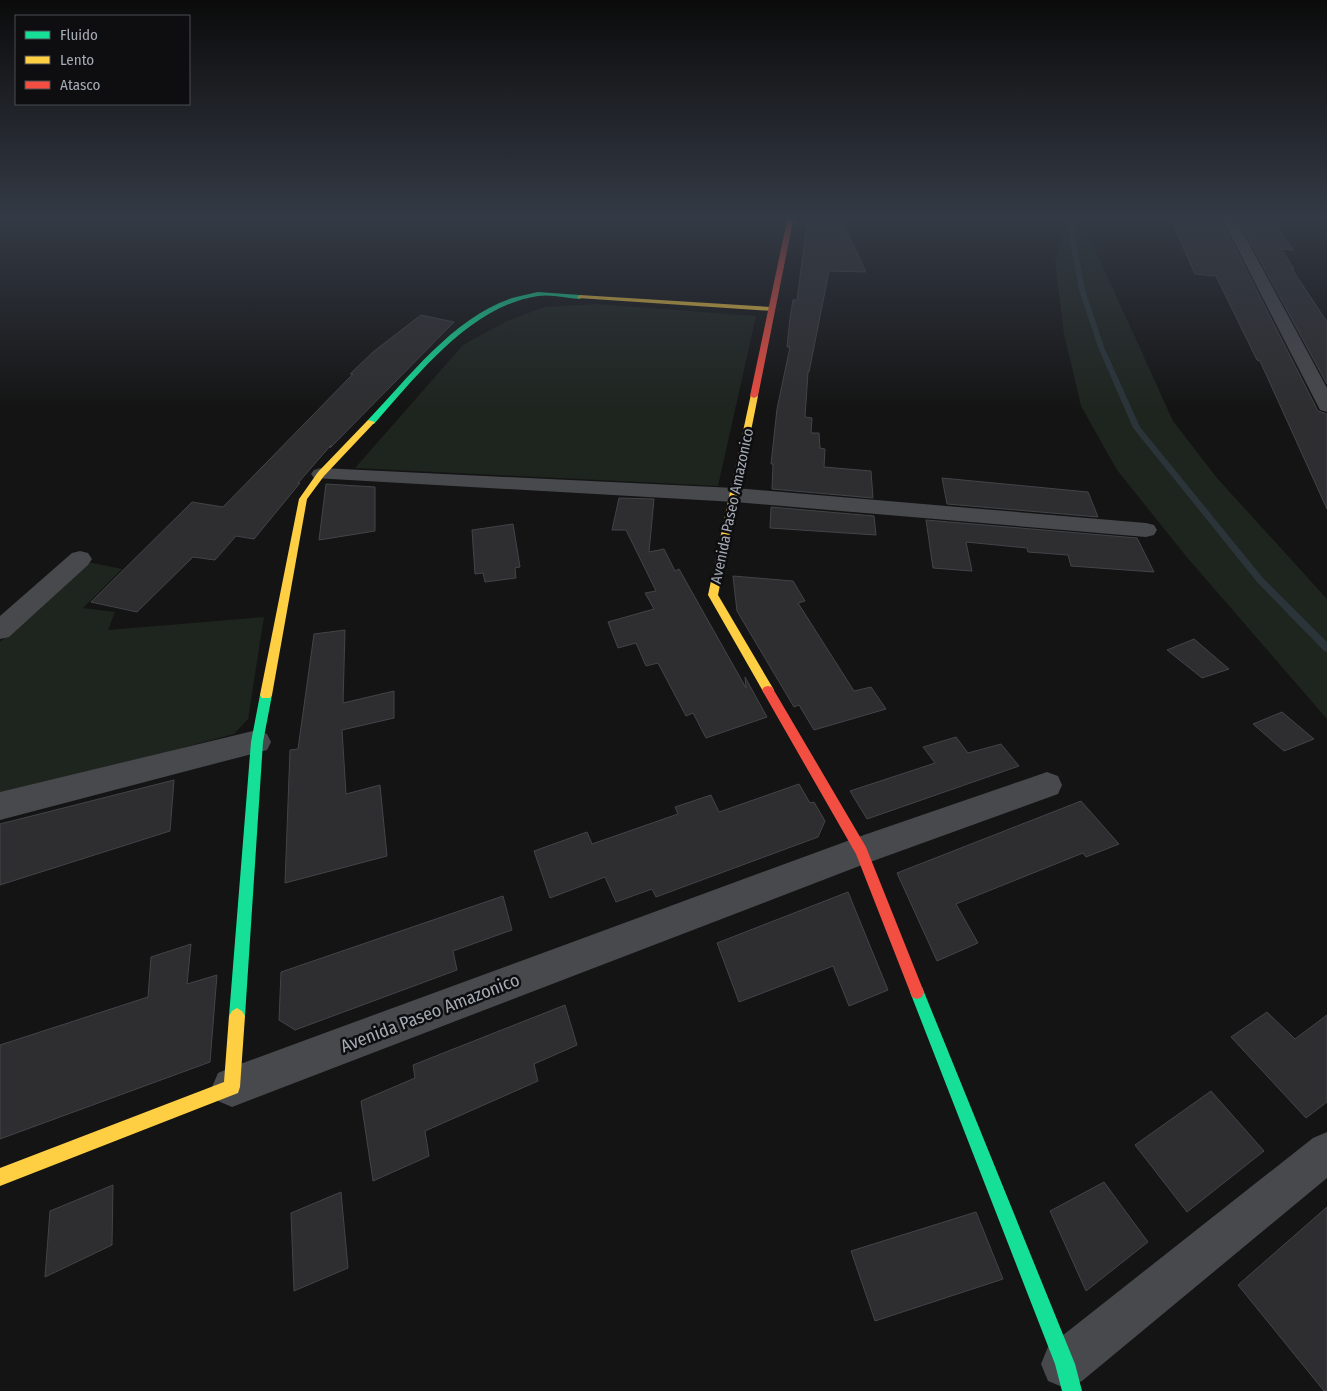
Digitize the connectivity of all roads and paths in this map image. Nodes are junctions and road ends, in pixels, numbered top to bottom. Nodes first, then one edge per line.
1 (778, 281) edge
2 (1261, 281) edge
3 (772, 309) junction
4 (1327, 406) edge
5 (321, 474) junction
6 (735, 495) junction
7 (1146, 530) dead end
8 (80, 559) dead end
9 (0, 630) edge
10 (258, 742) junction
11 (1047, 785) dead end
12 (0, 806) edge
13 (861, 851) junction
14 (232, 1087) junction
15 (1327, 1152) edge
16 (0, 1177) edge
17 (1068, 1378) edge

1 - 3 street, Avenida Paseo Amazonico
2 - 4 street
3 - 5 street
3 - 6 street, Avenida Paseo Amazonico
5 - 6 street
5 - 10 street
6 - 7 street
6 - 13 street, Avenida Paseo Amazonico
8 - 9 street
10 - 12 street
10 - 14 street
11 - 13 street, Avenida Paseo Amazonico
13 - 14 street, Avenida Paseo Amazonico
13 - 17 street
14 - 16 street, Avenida Paseo Amazonico
15 - 17 street

